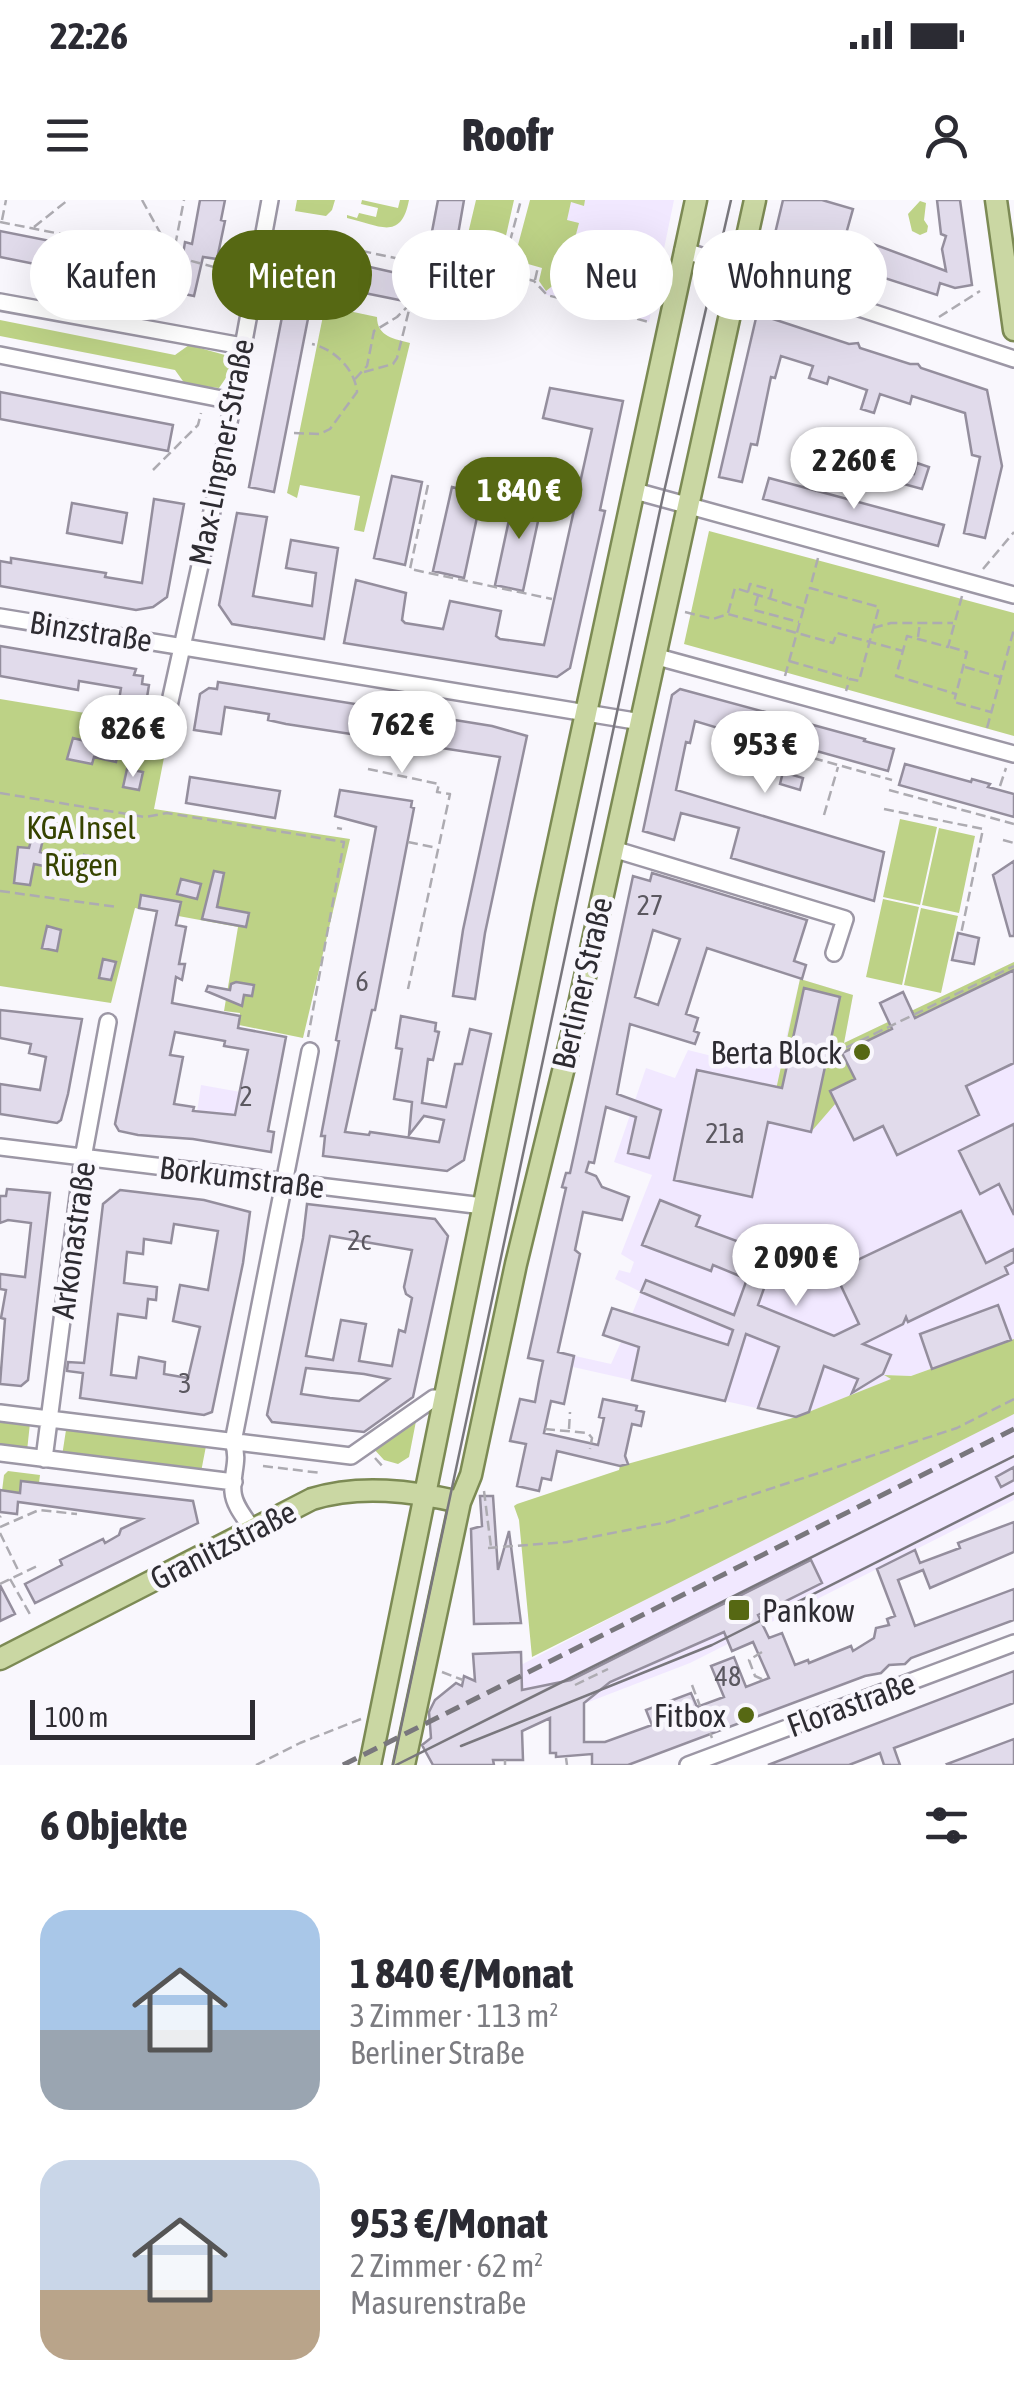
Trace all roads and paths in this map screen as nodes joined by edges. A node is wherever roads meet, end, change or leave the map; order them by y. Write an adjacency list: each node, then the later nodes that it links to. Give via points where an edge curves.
1 (6, 200): 10 (path)
2 (68, 200): 11 (path)
3 (142, 200): 13 (path)
4 (184, 200): 14 (path)
5 (270, 200): 15 (street, Max-Lingner-Straße)
6 (521, 200): 16 (path)
7 (696, 200): 18 (main road, Berliner Straße)
8 (755, 200): 17 (main road, Berliner Straße)
9 (996, 200): 32 (main road)
10 (1, 222): 11 (path)
11 (33, 228): 12 (path)
12 (43, 230)
13 (159, 230)
14 (178, 230)
15 (265, 230)
16 (513, 230)
17 (748, 230)
18 (683, 250): 19 (street); 44 (main road, Berliner Straße)
19 (693, 253)
20 (538, 267): 22 (path)
21 (530, 281): 22 (path)
22 (534, 282): 31 (path, via 547,295)
23 (980, 291): 25 (path)
24 (0, 302): 34 (street)
25 (939, 316)
26 (392, 317): 37 (path, via 374,331)
27 (887, 317): 36 (street)
28 (247, 320): 34 (street, Max-Lingner-Straße)
29 (406, 320): 37 (path, via 393,364)
30 (728, 320): 45 (main road, Berliner Straße)
31 (648, 322)
32 (1014, 330)
33 (312, 344): 38 (path, via 332,351)
34 (242, 346): 39 (street, Max-Lingner-Straße)
35 (0, 356): 39 (street)
36 (1014, 359)
37 (362, 373): 38 (path)
38 (354, 379): 41 (path, via 358,392 330,430)
39 (232, 401): 68 (street, Max-Lingner-Straße)
40 (201, 413): 42 (path, via 198,425)
41 (294, 433)
42 (153, 470)
43 (428, 485): 54 (path, via 410,569)
44 (635, 492): 45 (street); 80 (main road, Berliner Straße)
45 (690, 506): 53 (street); 71 (main road, Berliner Straße)
46 (1014, 532): 48 (path)
47 (818, 557): 49 (path)
48 (982, 570)
49 (810, 588): 56 (path); 63 (path, via 879,607)
50 (748, 592): 52 (path); 55 (path, via 750,584 772,590); 58 (path, via 735,588)
51 (963, 595): 62 (path)
52 (758, 596): 55 (path); 60 (path, via 754,610)
53 (1014, 596)
54 (552, 600)
55 (770, 600): 56 (path)
56 (804, 609): 60 (path)
57 (685, 612): 58 (path, via 712,619)
58 (728, 614): 65 (path)
59 (0, 617): 68 (street, Binzstraße)
60 (800, 622): 65 (path)
61 (920, 622): 62 (path); 63 (path); 66 (path)
62 (955, 623): 69 (path)
63 (873, 628): 67 (path)
64 (1014, 628): 75 (path)
65 (797, 633): 67 (path); 72 (path)
66 (917, 638): 69 (path); 70 (path, via 907,636)
67 (869, 642): 70 (path); 76 (path, via 858,681)
68 (182, 645): 80 (street, Binzstraße); 81 (street, Binzstraße)
69 (948, 647): 73 (path, via 967,652)
70 (903, 651): 78 (path, via 896,676)
71 (654, 656): 82 (main road, Berliner Straße); 85 (street)
72 (790, 661): 74 (path); 76 (path)
73 (963, 666): 75 (path); 78 (path)
74 (785, 676)
75 (1001, 677): 79 (path)
76 (850, 679): 77 (path)
77 (846, 692)
78 (956, 694): 79 (path, via 954,702)
79 (991, 712): 83 (path)
80 (588, 713): 82 (street, Binzstraße); 112 (main road, Berliner Straße)
81 (167, 715)
82 (640, 722): 99 (main road, Berliner Straße)
83 (986, 731)
84 (813, 758): 86 (path)
85 (1010, 761): 89 (path)
86 (839, 765): 88 (path); 93 (path)
87 (368, 769): 98 (path, via 439,784 437,792 450,794)
88 (892, 780)
89 (1000, 786)
90 (889, 790): 94 (path)
91 (0, 793): 107 (path, via 344,842)
92 (884, 809): 102 (path, via 983,829)
93 (824, 815)
94 (1014, 824)
95 (1003, 840): 97 (path)
96 (408, 842): 98 (path)
97 (1014, 843)
98 (438, 848): 105 (path)
99 (612, 848): 103 (street, via 845,920); 129 (main road, Berliner Straße)
100 (0, 891): 101 (path)
101 (117, 907)
102 (961, 934)
103 (834, 953)
104 (1014, 966): 108 (path)
105 (408, 989)
106 (108, 1022): 110 (street, Arkonastraße)
107 (309, 1045): 111 (street)
108 (834, 1054)
109 (0, 1147): 110 (street, Borkumstraße)
110 (83, 1158): 111 (street, Borkumstraße); 117 (street, Arkonastraße)
111 (284, 1182): 112 (street, Borkumstraße); 120 (street)
112 (483, 1206): 114 (main road, Berliner Straße)
113 (1014, 1399): 127 (path, via 957,1428 621,1534 490,1548)
114 (446, 1400): 120 (street, via 434,1398 350,1456); 128 (main road, Berliner Straße)
115 (570, 1412): 119 (path)
116 (0, 1413): 117 (street)
117 (49, 1418): 120 (street); 123 (street, Arkonastraße)
118 (545, 1429): 119 (path)
119 (569, 1431): 121 (path, via 591,1436)
120 (233, 1442): 126 (street)
121 (590, 1449)
122 (0, 1453): 123 (street)
123 (44, 1458): 126 (street)
124 (264, 1466): 125 (path)
125 (321, 1473)
126 (234, 1482): 132 (street, via 234,1498)
127 (486, 1494)
128 (427, 1495): 129 (main road, Granitzstraße); 132 (main road, Granitzstraße, via 328,1494); 151 (main road, Berliner Straße)
129 (460, 1502): 152 (main road, Berliner Straße)
130 (78, 1514): 131 (path, via 39,1510)
131 (0, 1530): 134 (path)
132 (253, 1530): 140 (main road, Granitzstraße)
133 (36, 1566): 134 (path)
134 (20, 1574): 135 (path)
135 (10, 1579): 136 (path); 137 (path)
136 (0, 1584)
137 (31, 1616)
138 (1014, 1643): 154 (street, Florastraße)
139 (762, 1652): 144 (path, via 749,1660)
140 (0, 1659)
141 (608, 1669): 145 (path)
142 (440, 1672): 143 (path)
143 (463, 1680)
144 (764, 1680)
145 (575, 1684)
146 (692, 1685): 147 (path)
147 (700, 1706)
148 (362, 1719): 150 (path)
149 (566, 1758): 153 (path)
150 (256, 1765)
151 (370, 1765)
152 (404, 1765)
153 (566, 1765)
154 (690, 1765)

